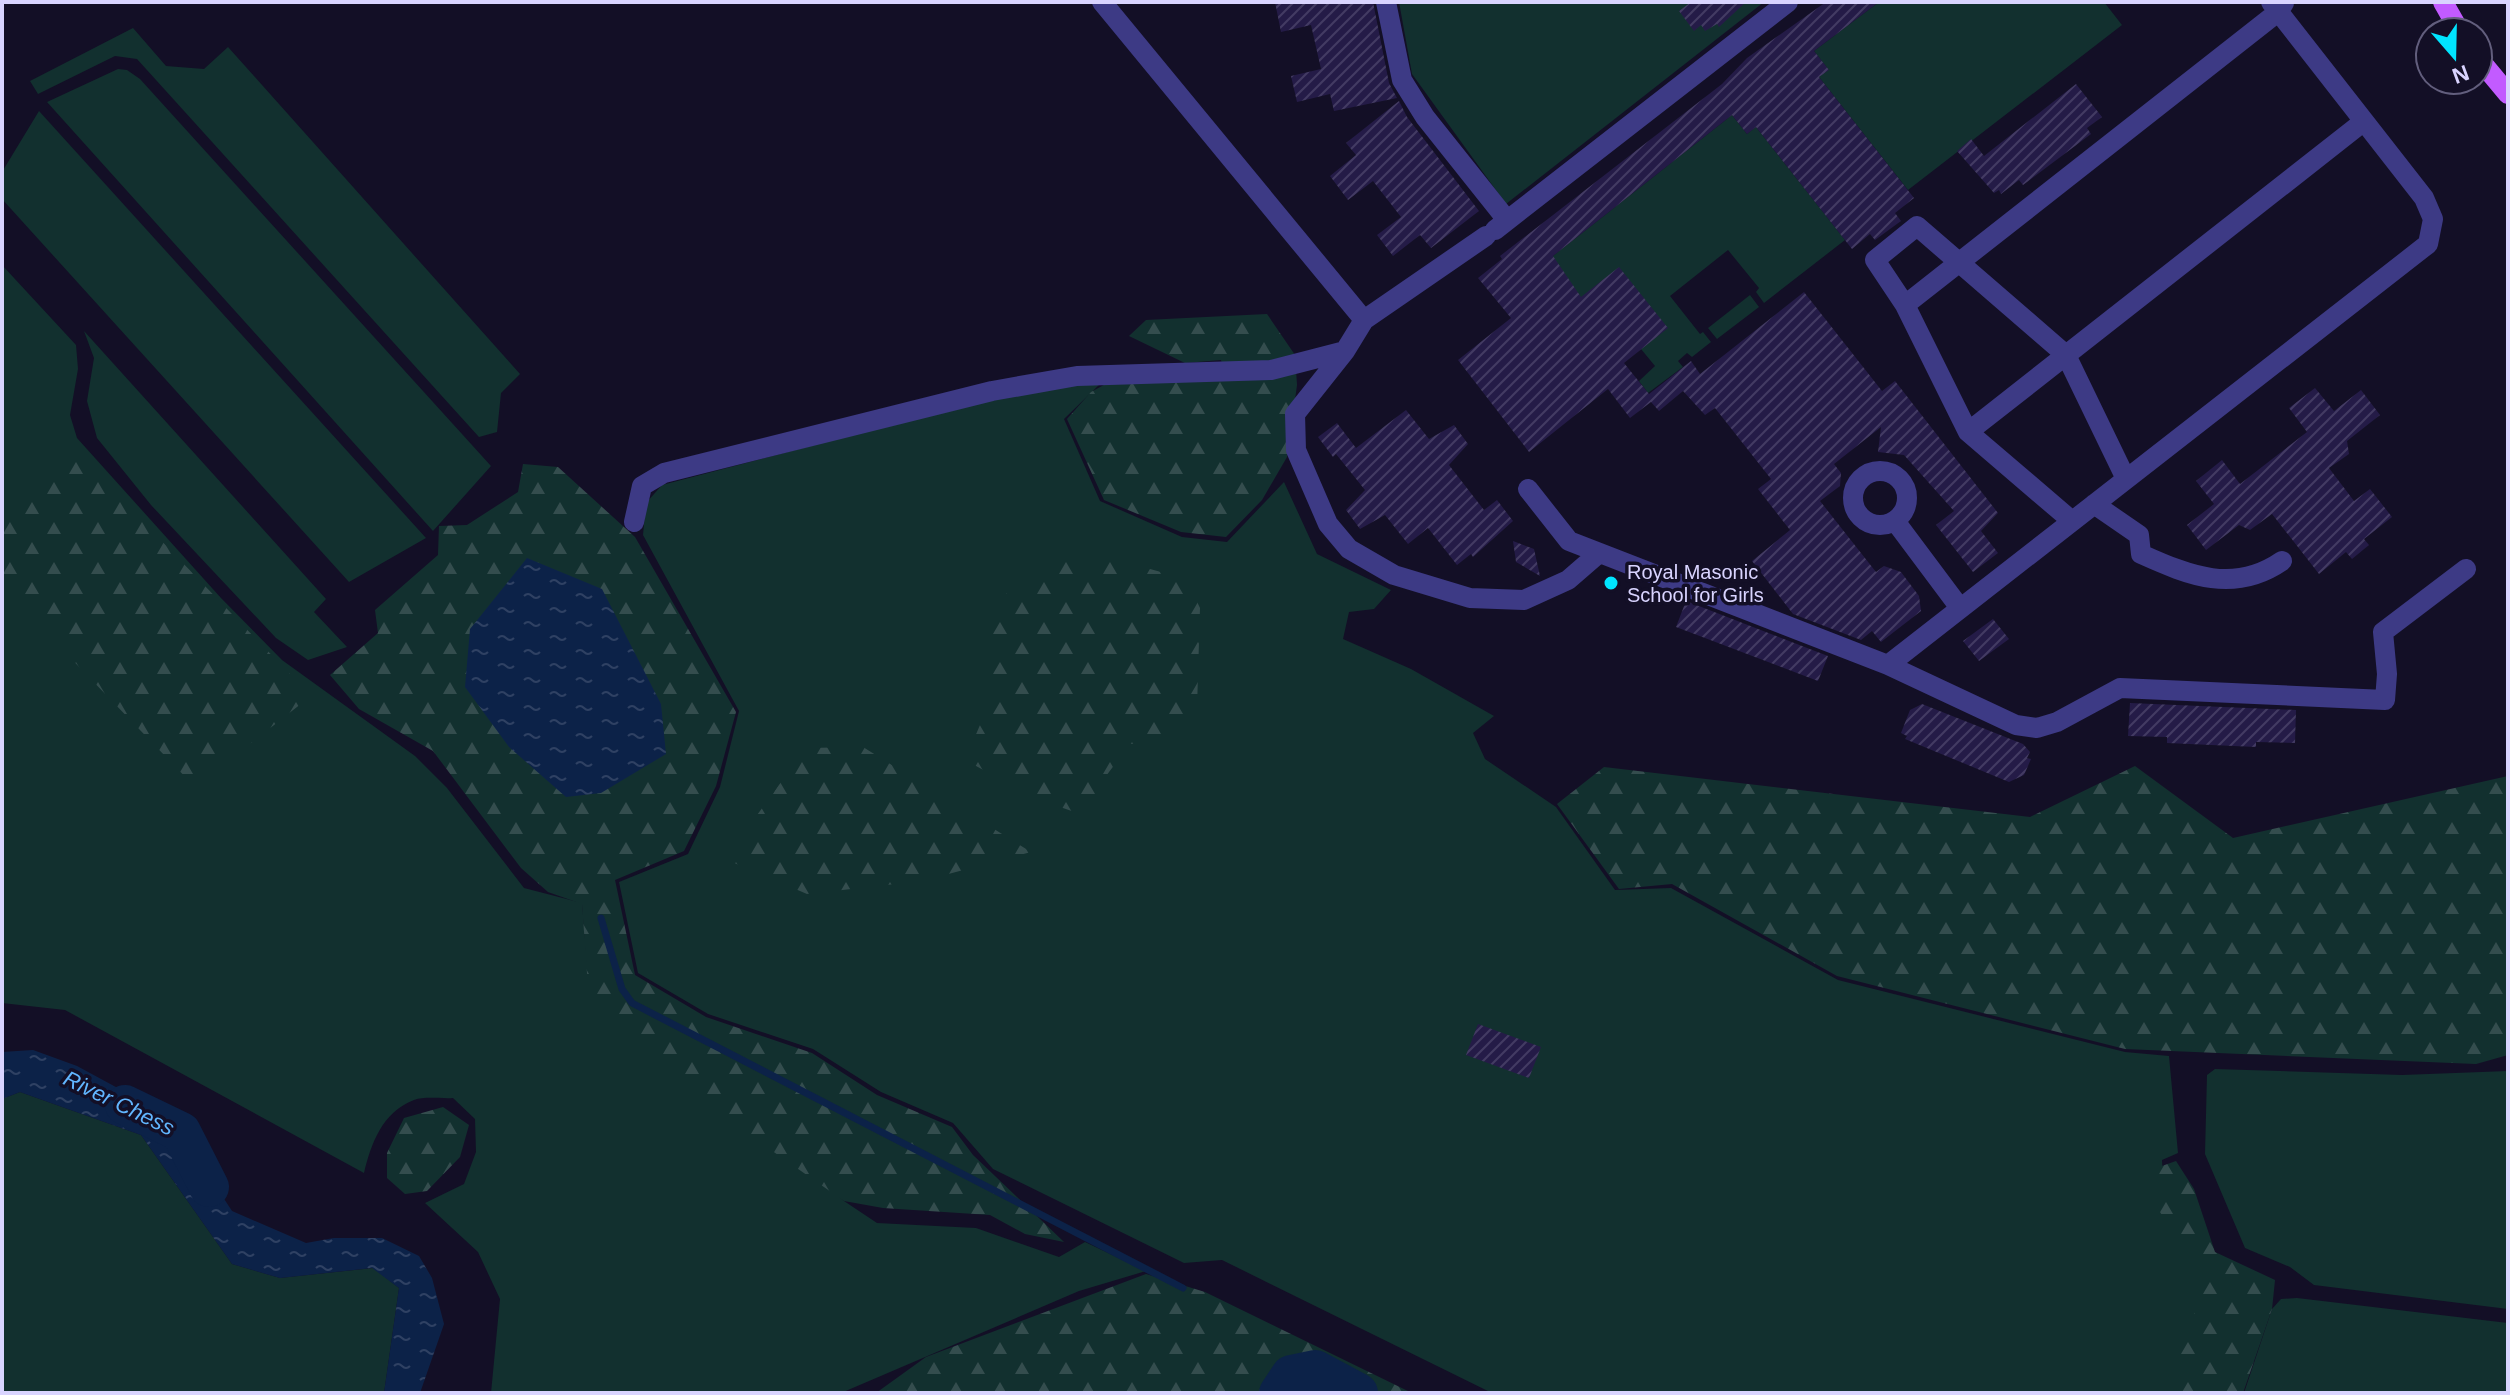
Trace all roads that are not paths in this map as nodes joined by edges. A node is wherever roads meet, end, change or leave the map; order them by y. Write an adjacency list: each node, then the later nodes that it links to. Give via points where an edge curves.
1 (1102, 2): 11 (lane)
2 (1386, 2): 8 (lane, via 1402,80)
3 (1788, 2): 8 (lane)
4 (2278, 5): 7 (lane); 9 (lane)
5 (2494, 77): 6 (main road)
6 (2508, 94)
7 (2363, 122): 13 (lane); 15 (lane, via 2430,208 2433,234 2428,244)
8 (1496, 229): 11 (lane)
9 (1958, 263): 10 (lane); 10 (lane, via 1917,226 1875,260); 13 (lane)
10 (1905, 305): 14 (lane)
11 (1364, 320): 12 (lane)
12 (1345, 351): 20 (lane, via 1271,370 1077,376 992,391 664,473 642,486); 21 (lane, via 1295,414 1296,450 1328,524 1349,549 1394,575 1496,601 1524,600 1568,580)
13 (2066, 355): 14 (lane); 15 (lane)
14 (1968, 432): 19 (lane)
15 (2126, 479): 17 (lane)
16 (1528, 489): 21 (lane, via 1569,541)
17 (2094, 504): 19 (lane); 22 (lane, via 2139,535 2141,554 2186,574 2223,580 2261,575)
18 (1895, 521): 24 (lane)
19 (2072, 521): 24 (lane)
20 (634, 522)
21 (1598, 554): 25 (lane)
22 (2282, 561)
23 (2466, 569): 25 (lane, via 2383,632 2385,700 2120,688 2037,728 2016,725)
24 (1960, 608): 25 (lane)
25 (1888, 665)

